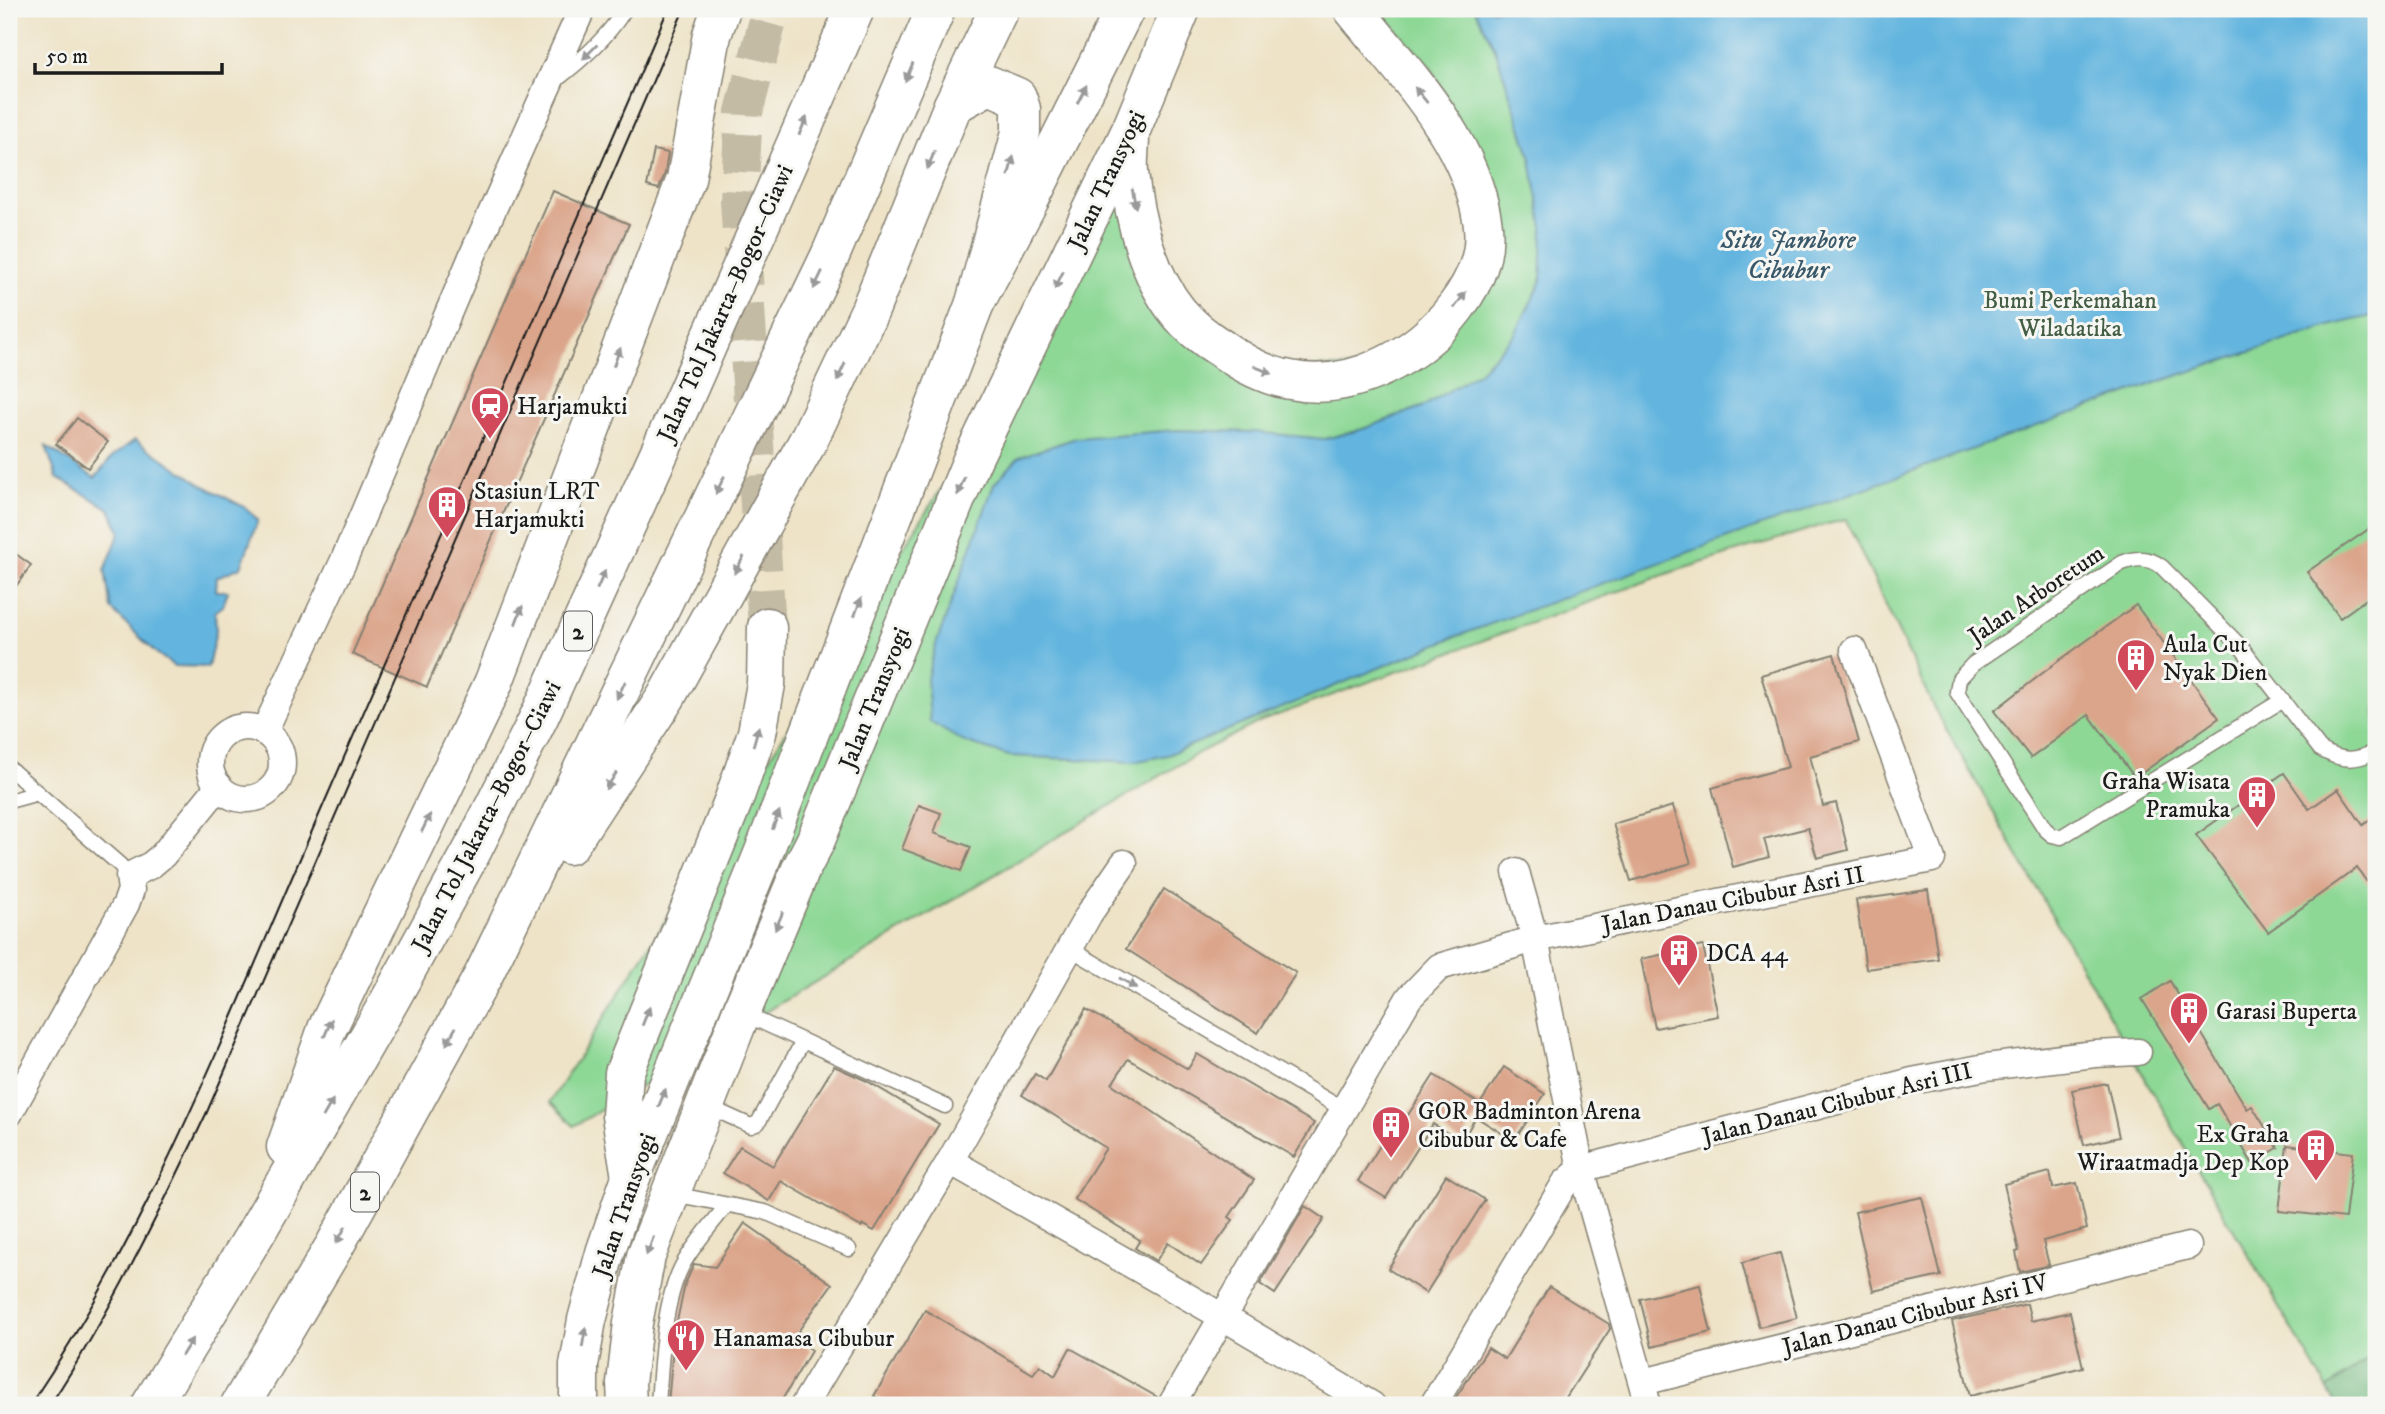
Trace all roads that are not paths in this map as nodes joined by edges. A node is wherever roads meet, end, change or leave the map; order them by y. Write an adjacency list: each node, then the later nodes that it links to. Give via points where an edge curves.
1 (582, 9): 10 (street)
2 (625, 9): 10 (lane, one-way to 10, via 589,55)
3 (721, 9): 43 (highway, one-way to 3, via 327,1029 493,684 686,179 712,35)
4 (855, 9): 43 (highway, Jalan Tol Jakarta–Bogor–Ciawi / 2, one-way to 4, via 472,851 540,715)
5 (936, 9): 30 (highway, 2, one-way to 30, via 830,256)
6 (999, 9): 11 (highway)
7 (1125, 9): 13 (highway, Jalan Transyogi, one-way to 7)
8 (1181, 9): 12 (highway, Jalan Transyogi)
9 (1353, 9): 12 (highway, one-way to 9, via 1129,171 1147,249 1160,284 1178,312 1201,335 1234,358 1289,380 1324,383 1358,376 1394,360 1444,323 1467,291 1480,266 1483,219 1462,159 1440,118)
10 (547, 87): 17 (street, via 344,560)
11 (953, 105): 13 (highway, one-way to 11, via 1021,132 1021,109 1017,97 989,85); 30 (highway, one-way to 30, via 870,310 808,441 666,697)
12 (1131, 130): 25 (highway, Jalan Transyogi, one-way to 25, via 972,460)
13 (975, 303): 23 (highway, Jalan Transyogi, one-way to 13)
14 (767, 627): 40 (highway, one-way to 14, via 621,1116 624,1073 757,733 766,684)
15 (1854, 650): 28 (street, Jalan Danau Cibubur Asri II, via 1932,859)
16 (2281, 701): 16 (lane, Jalan Arboretum, via 2241,647 2162,567 2142,558 2122,563 1973,664 1959,679 1957,692 2045,829 2061,837); 18 (lane, Jalan Arboretum, via 2320,749 2332,756 2360,759)
17 (264, 732): 20 (street, via 243,727 215,744 210,766); 20 (street, via 279,748 282,760 270,790 250,799 228,794)
18 (2376, 751)
19 (9, 768): 21 (lane)
20 (219, 786): 27 (street, via 163,855)
21 (38, 793): 22 (lane); 27 (lane)
22 (9, 801)
23 (763, 854): 25 (highway); 40 (highway, Jalan Transyogi, one-way to 23)
24 (1124, 863): 29 (street)
25 (802, 869): 31 (highway, Jalan Transyogi, one-way to 31)
26 (1516, 872): 28 (street)
27 (129, 876): 37 (street, via 126,904)
28 (1535, 939): 36 (street, Jalan Danau Cibubur Asri II, via 1439,967 1409,998); 39 (street)
29 (1069, 948): 36 (lane, one-way to 36); 38 (street)
30 (484, 976): 49 (highway, 2, one-way to 49)
31 (741, 1013): 32 (lane); 34 (highway, Jalan Transyogi)
32 (803, 1041): 34 (lane, via 758,1123 751,1126); 35 (lane)
33 (2138, 1052): 39 (street, Jalan Danau Cibubur Asri III, via 1986,1067 1912,1081)
34 (706, 1106): 41 (highway, Jalan Transyogi)
35 (945, 1106)
36 (1345, 1110): 46 (street, Jalan Danau Cibubur Asri II)
37 (9, 1114)
38 (950, 1161): 46 (street); 53 (street)
39 (1581, 1168): 47 (street); 56 (street, via 1565,1183)
40 (631, 1177): 50 (highway, Jalan Transyogi, one-way to 40, via 579,1366 587,1320)
41 (671, 1193): 42 (lane); 51 (highway, Jalan Transyogi, one-way to 51, via 646,1256 633,1323)
42 (727, 1205): 45 (lane, via 765,1212); 52 (lane, via 680,1269 662,1349)
43 (257, 1231): 48 (highway, Jalan Tol Jakarta–Bogor–Ciawi / 2, one-way to 43)
44 (2188, 1245): 47 (street, Jalan Danau Cibubur Asri IV)
45 (849, 1249)
46 (1223, 1317): 54 (street, Jalan Danau Cibubur Asri II); 55 (street)
47 (1645, 1393)
48 (151, 1405)
49 (240, 1405)
50 (579, 1405)
51 (627, 1405)
52 (657, 1405)
53 (804, 1405)
54 (1171, 1405)
55 (1372, 1405)
56 (1433, 1405)

